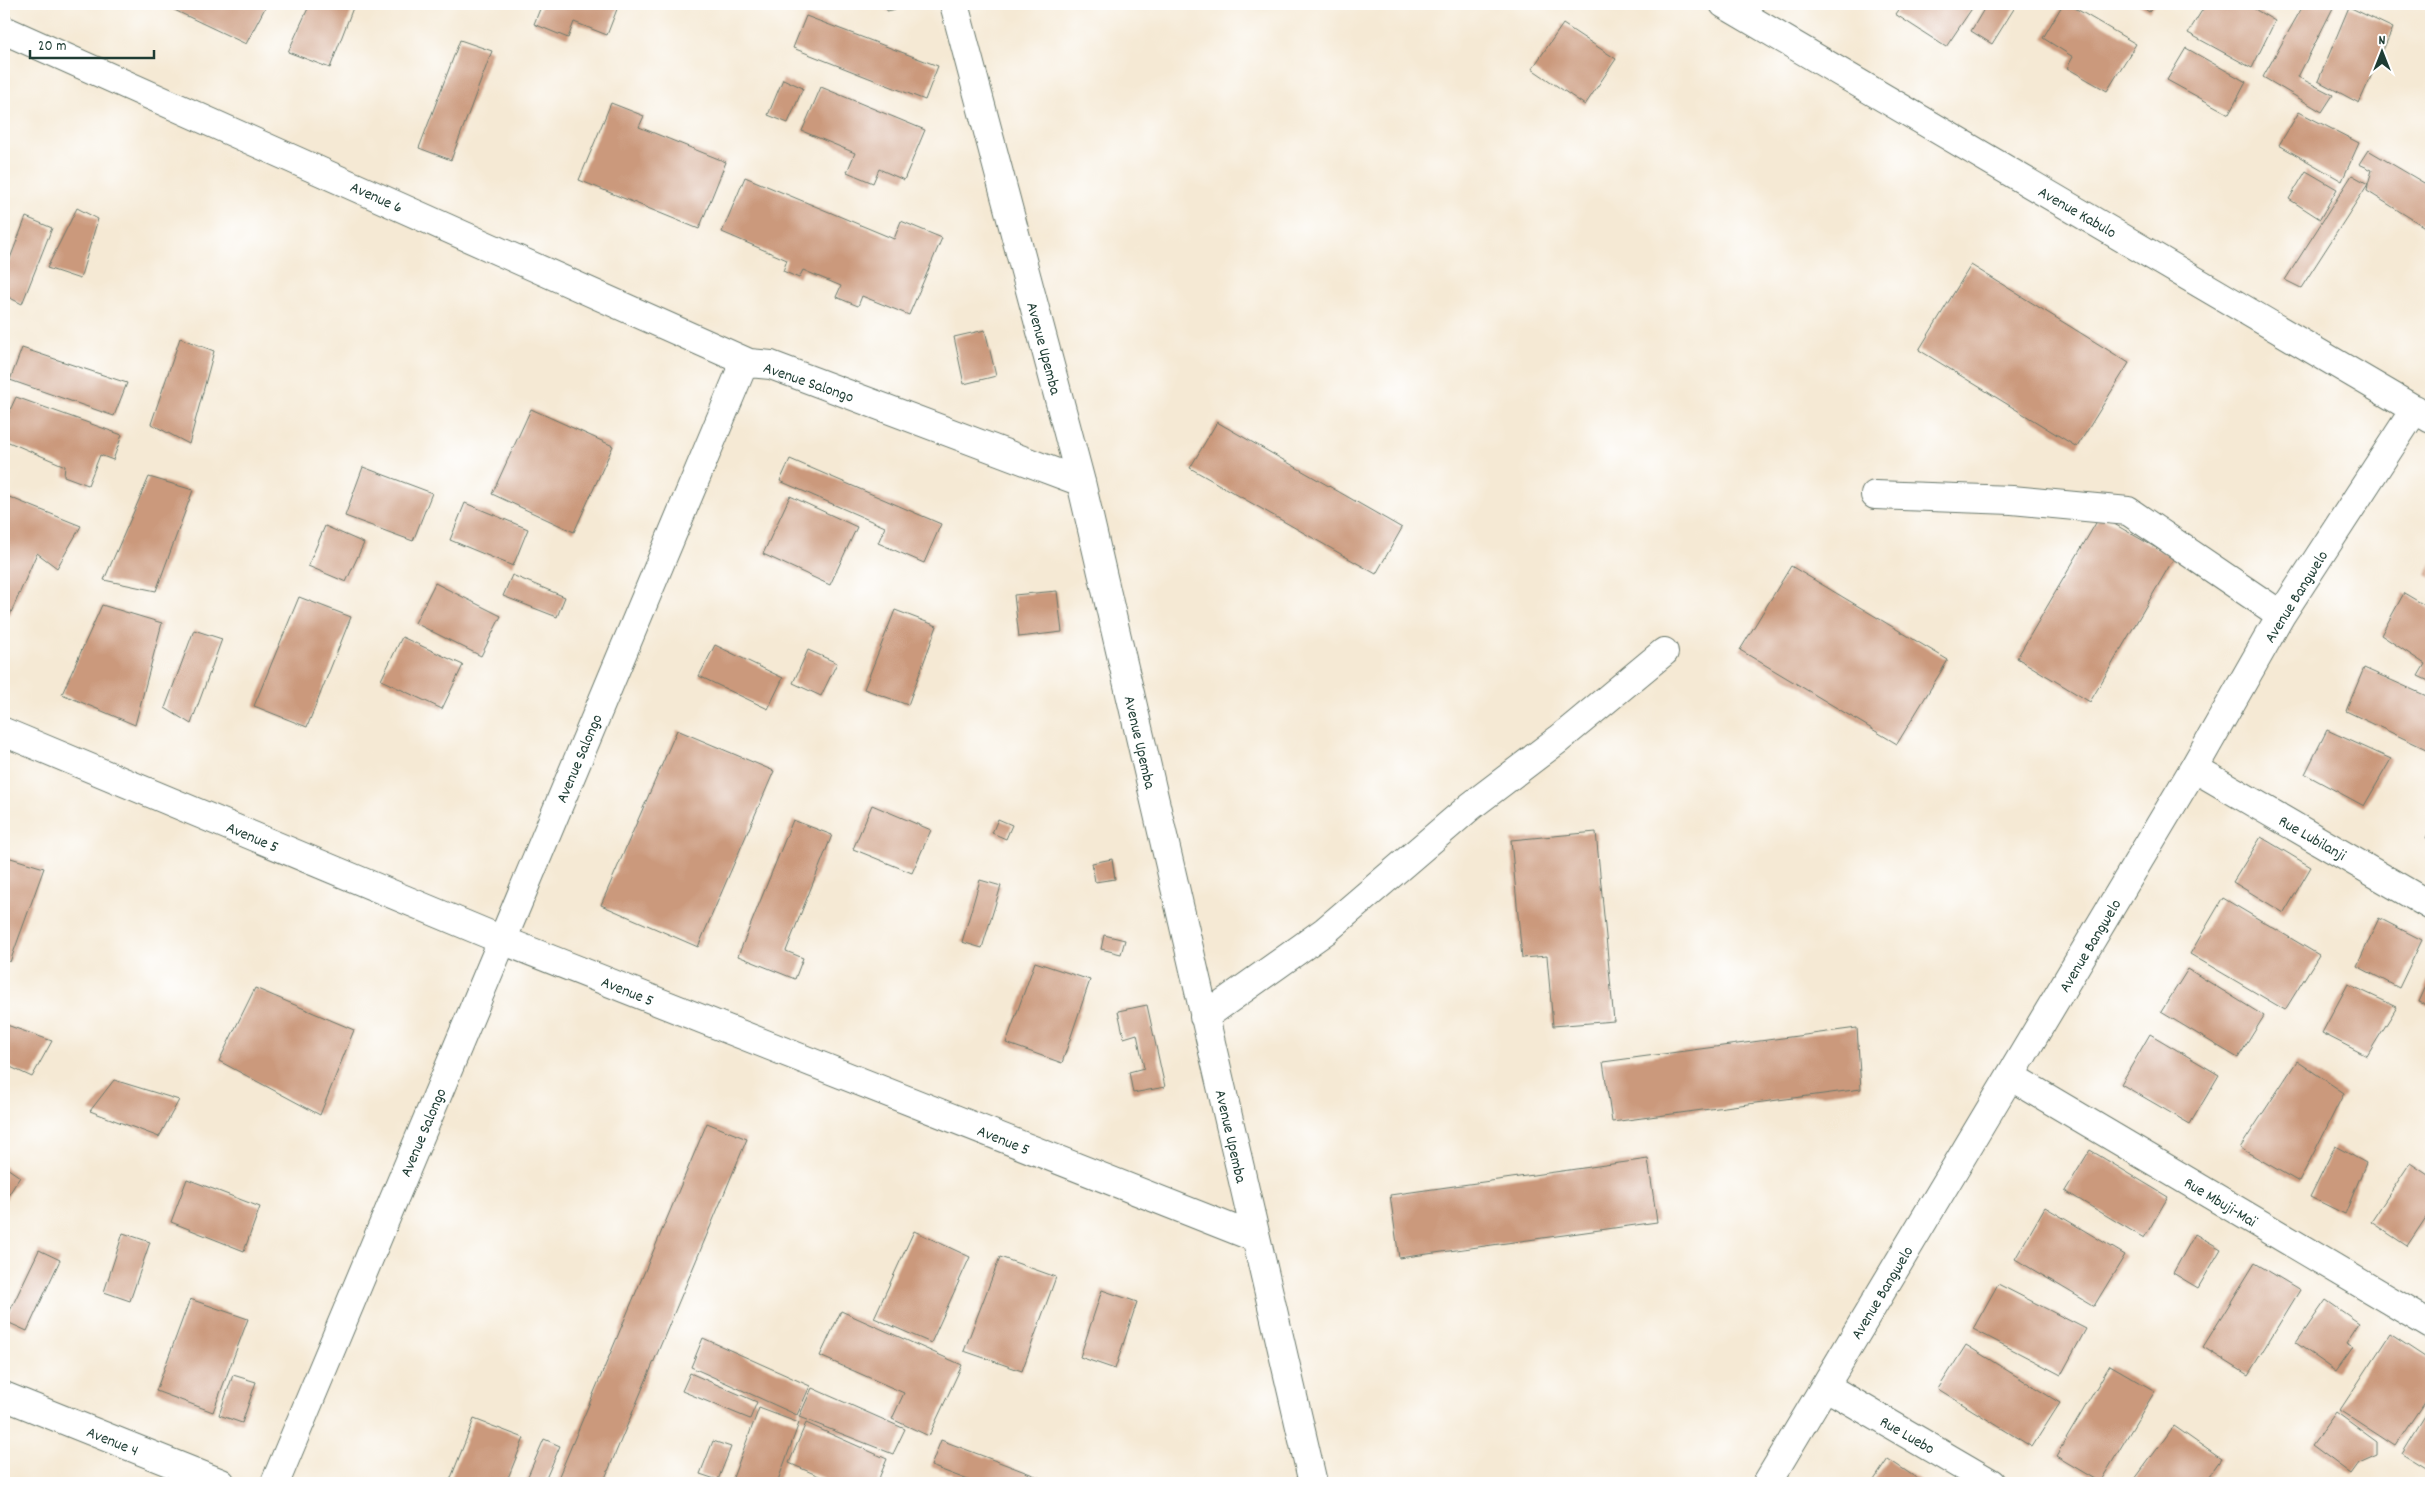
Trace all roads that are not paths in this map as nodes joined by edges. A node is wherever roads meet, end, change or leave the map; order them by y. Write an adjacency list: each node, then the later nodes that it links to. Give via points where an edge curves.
1 (954, 4): 6 (street, Avenue Upemba)
2 (1724, 4): 5 (street, Avenue Kabulo)
3 (4, 30): 4 (street, Avenue 6)
4 (749, 363): 6 (street, Avenue Salongo, via 771,366); 13 (street, Avenue Salongo, via 736,378)
5 (2423, 414): 8 (street, Avenue Bangwelo)
6 (1081, 482): 14 (street, Avenue Upemba)
7 (1874, 495): 8 (street, via 2012,500 2128,511)
8 (2281, 615): 11 (street, Avenue Bangwelo)
9 (1664, 652): 14 (street, via 1560,739 1471,806 1325,931)
10 (4, 732): 13 (street, Avenue 5)
11 (2194, 768): 12 (street, Rue Lubilanji); 15 (street, Avenue Bangwelo)
12 (2431, 906)
13 (502, 940): 16 (street, Avenue 5); 21 (street, Avenue Salongo)
14 (1204, 1017): 16 (street, Avenue Upemba)
15 (2010, 1076): 17 (street, Rue Mbuji-Maï); 18 (street, Avenue Bangwelo)
16 (1256, 1238): 22 (street, Avenue Upemba)
17 (2431, 1325)
18 (1825, 1386): 23 (street, Avenue Bangwelo); 24 (street, Rue Luebo)
19 (4, 1396): 20 (street, Avenue 4)
20 (221, 1483)
21 (275, 1483)
22 (1313, 1483)
23 (1767, 1483)
24 (1992, 1483)

